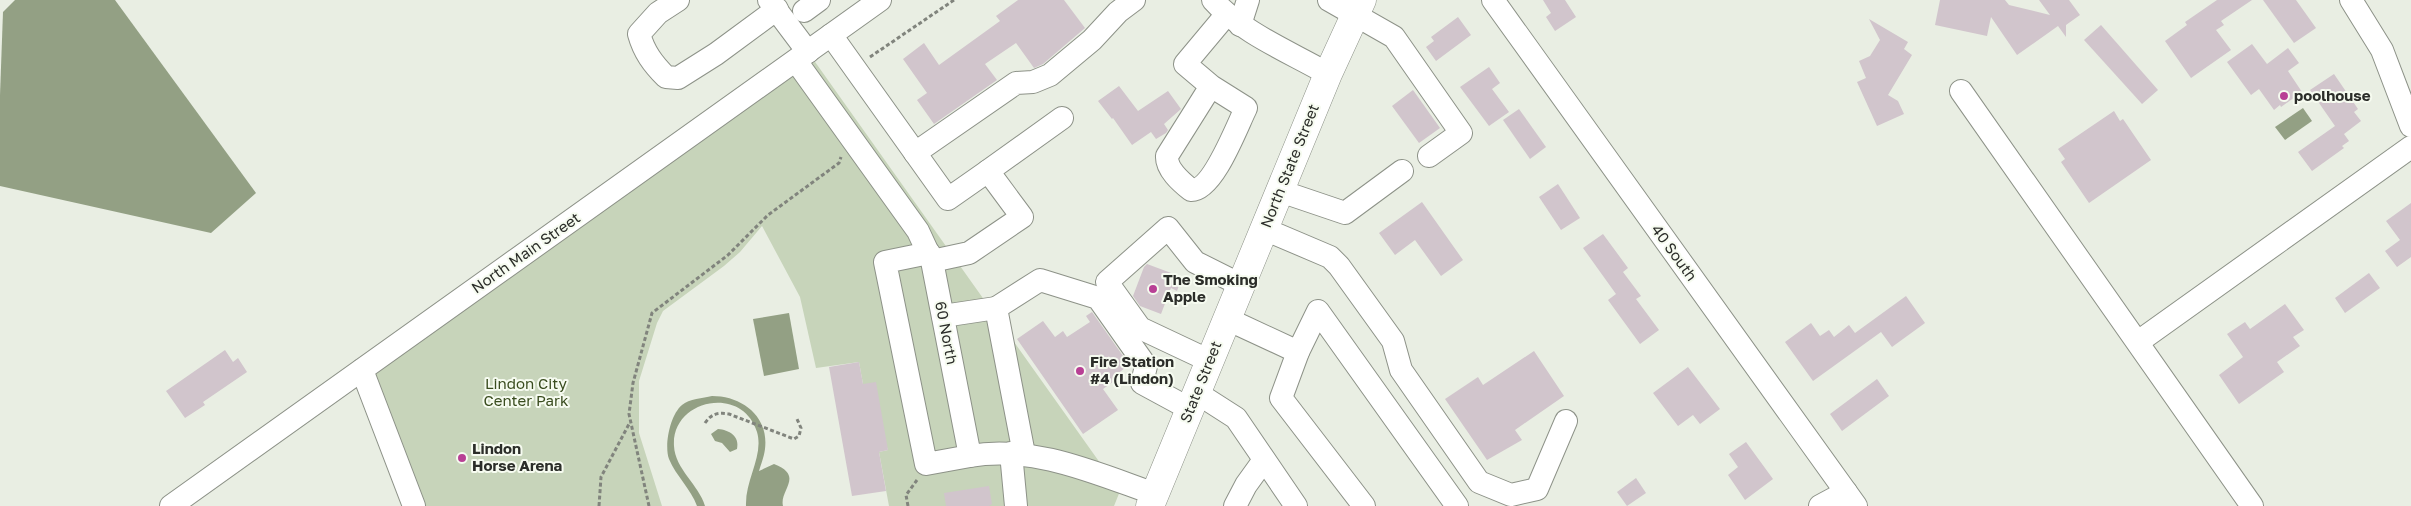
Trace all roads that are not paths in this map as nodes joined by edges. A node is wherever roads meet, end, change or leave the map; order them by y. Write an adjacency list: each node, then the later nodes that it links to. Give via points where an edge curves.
1 (678, 0): 8 (street, via 658,14 639,34 642,48 651,62 666,77 678,78 716,54)
2 (880, 0): 12 (street, North Main Street)
3 (1134, 0): 10 (street)
4 (1248, 0): 11 (street)
5 (1329, 0): 9 (street)
6 (1493, 0): 41 (street, 40 South)
7 (2351, 0): 18 (street, via 2382,50)
8 (773, 4): 13 (street, 60 North)
9 (1359, 7): 14 (main road); 21 (street, via 1394,37 1461,133)
10 (1107, 8): 20 (street, via 1092,40 1050,74 1033,82 1016,83)
11 (1226, 13): 14 (street); 15 (street, via 1185,64)
12 (831, 35): 13 (street, North Main Street); 20 (street)
13 (802, 56): 26 (street, 60 North, via 918,231); 35 (street, North Main Street)
14 (1328, 74): 24 (main road, North State Street)
15 (1212, 86)
16 (1961, 91): 32 (street)
17 (1062, 118): 22 (street)
18 (2411, 126)
19 (2411, 147): 32 (street)
20 (915, 153): 22 (street, via 948,199)
21 (1429, 156)
22 (988, 171): 26 (street, via 1022,217 969,253)
23 (1402, 171): 24 (street, via 1346,213)
24 (1280, 191): 25 (main road, North State Street)
25 (1264, 229): 27 (main road, North State Street); 37 (street, via 1330,257 1340,266 1393,341 1401,370 1479,482 1511,495 1537,489)
26 (931, 257): 30 (street, 60 North); 39 (street, via 885,262 926,464)
27 (1252, 258): 28 (main road, State Street)
28 (1241, 284): 31 (main road, State Street); 34 (street, via 1195,262 1168,228 1107,282 1140,328)
29 (996, 308): 30 (street); 36 (street, via 1040,280 1098,298 1146,366 1142,383); 38 (street)
30 (943, 316): 39 (street, 60 North)
31 (1227, 319): 33 (street); 34 (main road, State Street)
32 (2138, 342): 51 (street)
33 (1298, 352): 48 (street, via 1281,398); 49 (street, via 1318,311)
34 (1210, 361): 36 (main road, State Street)
35 (362, 370): 43 (street, North Main Street); 44 (street)
36 (1193, 401): 40 (street, via 1236,418); 42 (main road, State Street)
37 (1566, 421)
38 (1018, 453): 39 (street, via 990,452); 42 (street, via 1045,457); 45 (street)
39 (970, 456)
40 (1264, 460): 46 (street); 47 (street)
41 (1851, 499): 50 (street)
42 (1152, 500)
43 (171, 506)
44 (414, 506)
45 (1016, 506)
46 (1235, 506)
47 (1296, 506)
48 (1364, 506)
49 (1457, 506)
50 (1820, 506)
51 (2252, 506)

